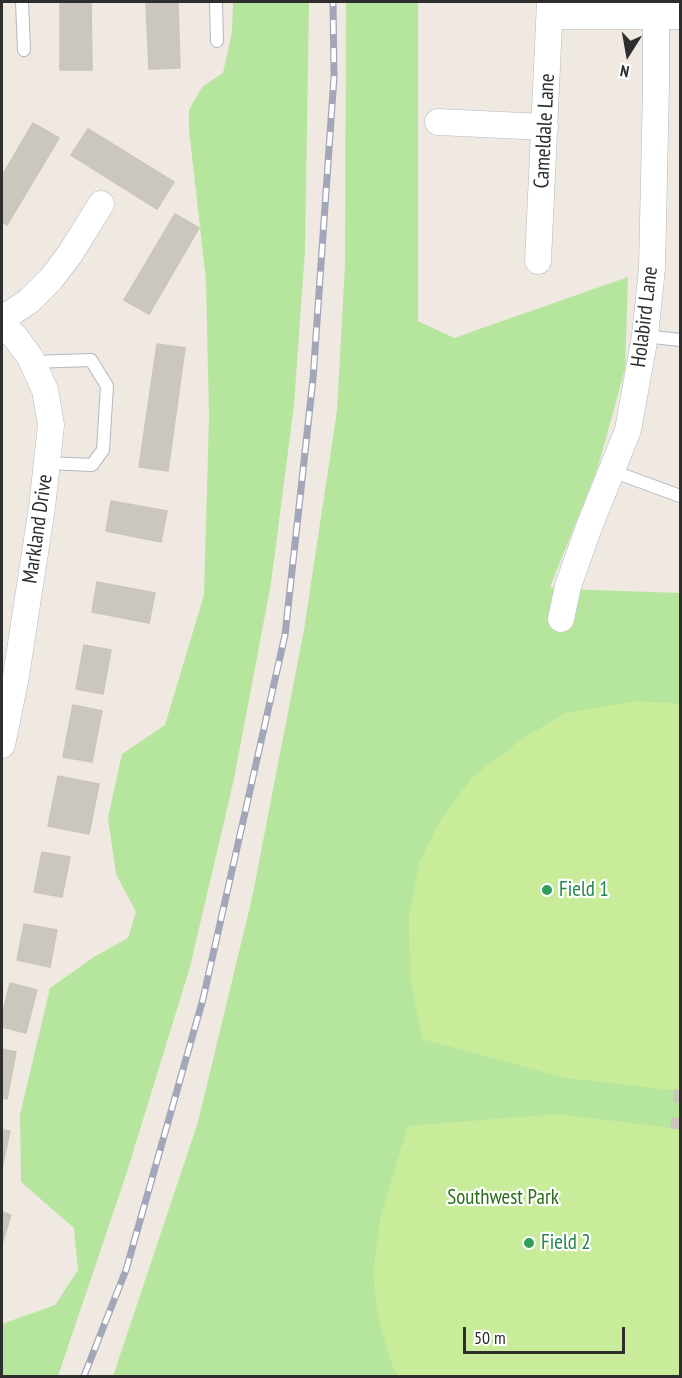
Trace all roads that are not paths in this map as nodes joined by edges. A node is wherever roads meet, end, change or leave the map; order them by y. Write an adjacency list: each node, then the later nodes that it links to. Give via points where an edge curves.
1 (22, 2): 6 (lane)
2 (216, 2): 5 (lane)
3 (550, 9): 4 (street); 8 (street, Cameldale Lane)
4 (664, 11): 13 (street, Holabird Lane, via 652,268)
5 (217, 40)
6 (24, 50)
7 (438, 122): 8 (street)
8 (545, 127): 10 (street, Cameldale Lane)
9 (101, 204): 11 (street, via 51,279 29,301)
10 (538, 261)
11 (2, 319)
12 (2, 324): 15 (street, Markland Drive)
13 (645, 336): 14 (lane); 17 (street, Holabird Lane, via 628,430)
14 (681, 340)
15 (32, 362): 16 (street, Markland Drive, via 45,390 51,425); 16 (lane, via 92,360 107,386 103,450 92,465)
16 (47, 463): 20 (street, Markland Drive, via 42,507)
17 (612, 471): 18 (lane); 19 (street, Holabird Lane, via 568,586)
18 (681, 496)
19 (561, 619)
20 (13, 625): 21 (street, Markland Drive)
21 (2, 745)

